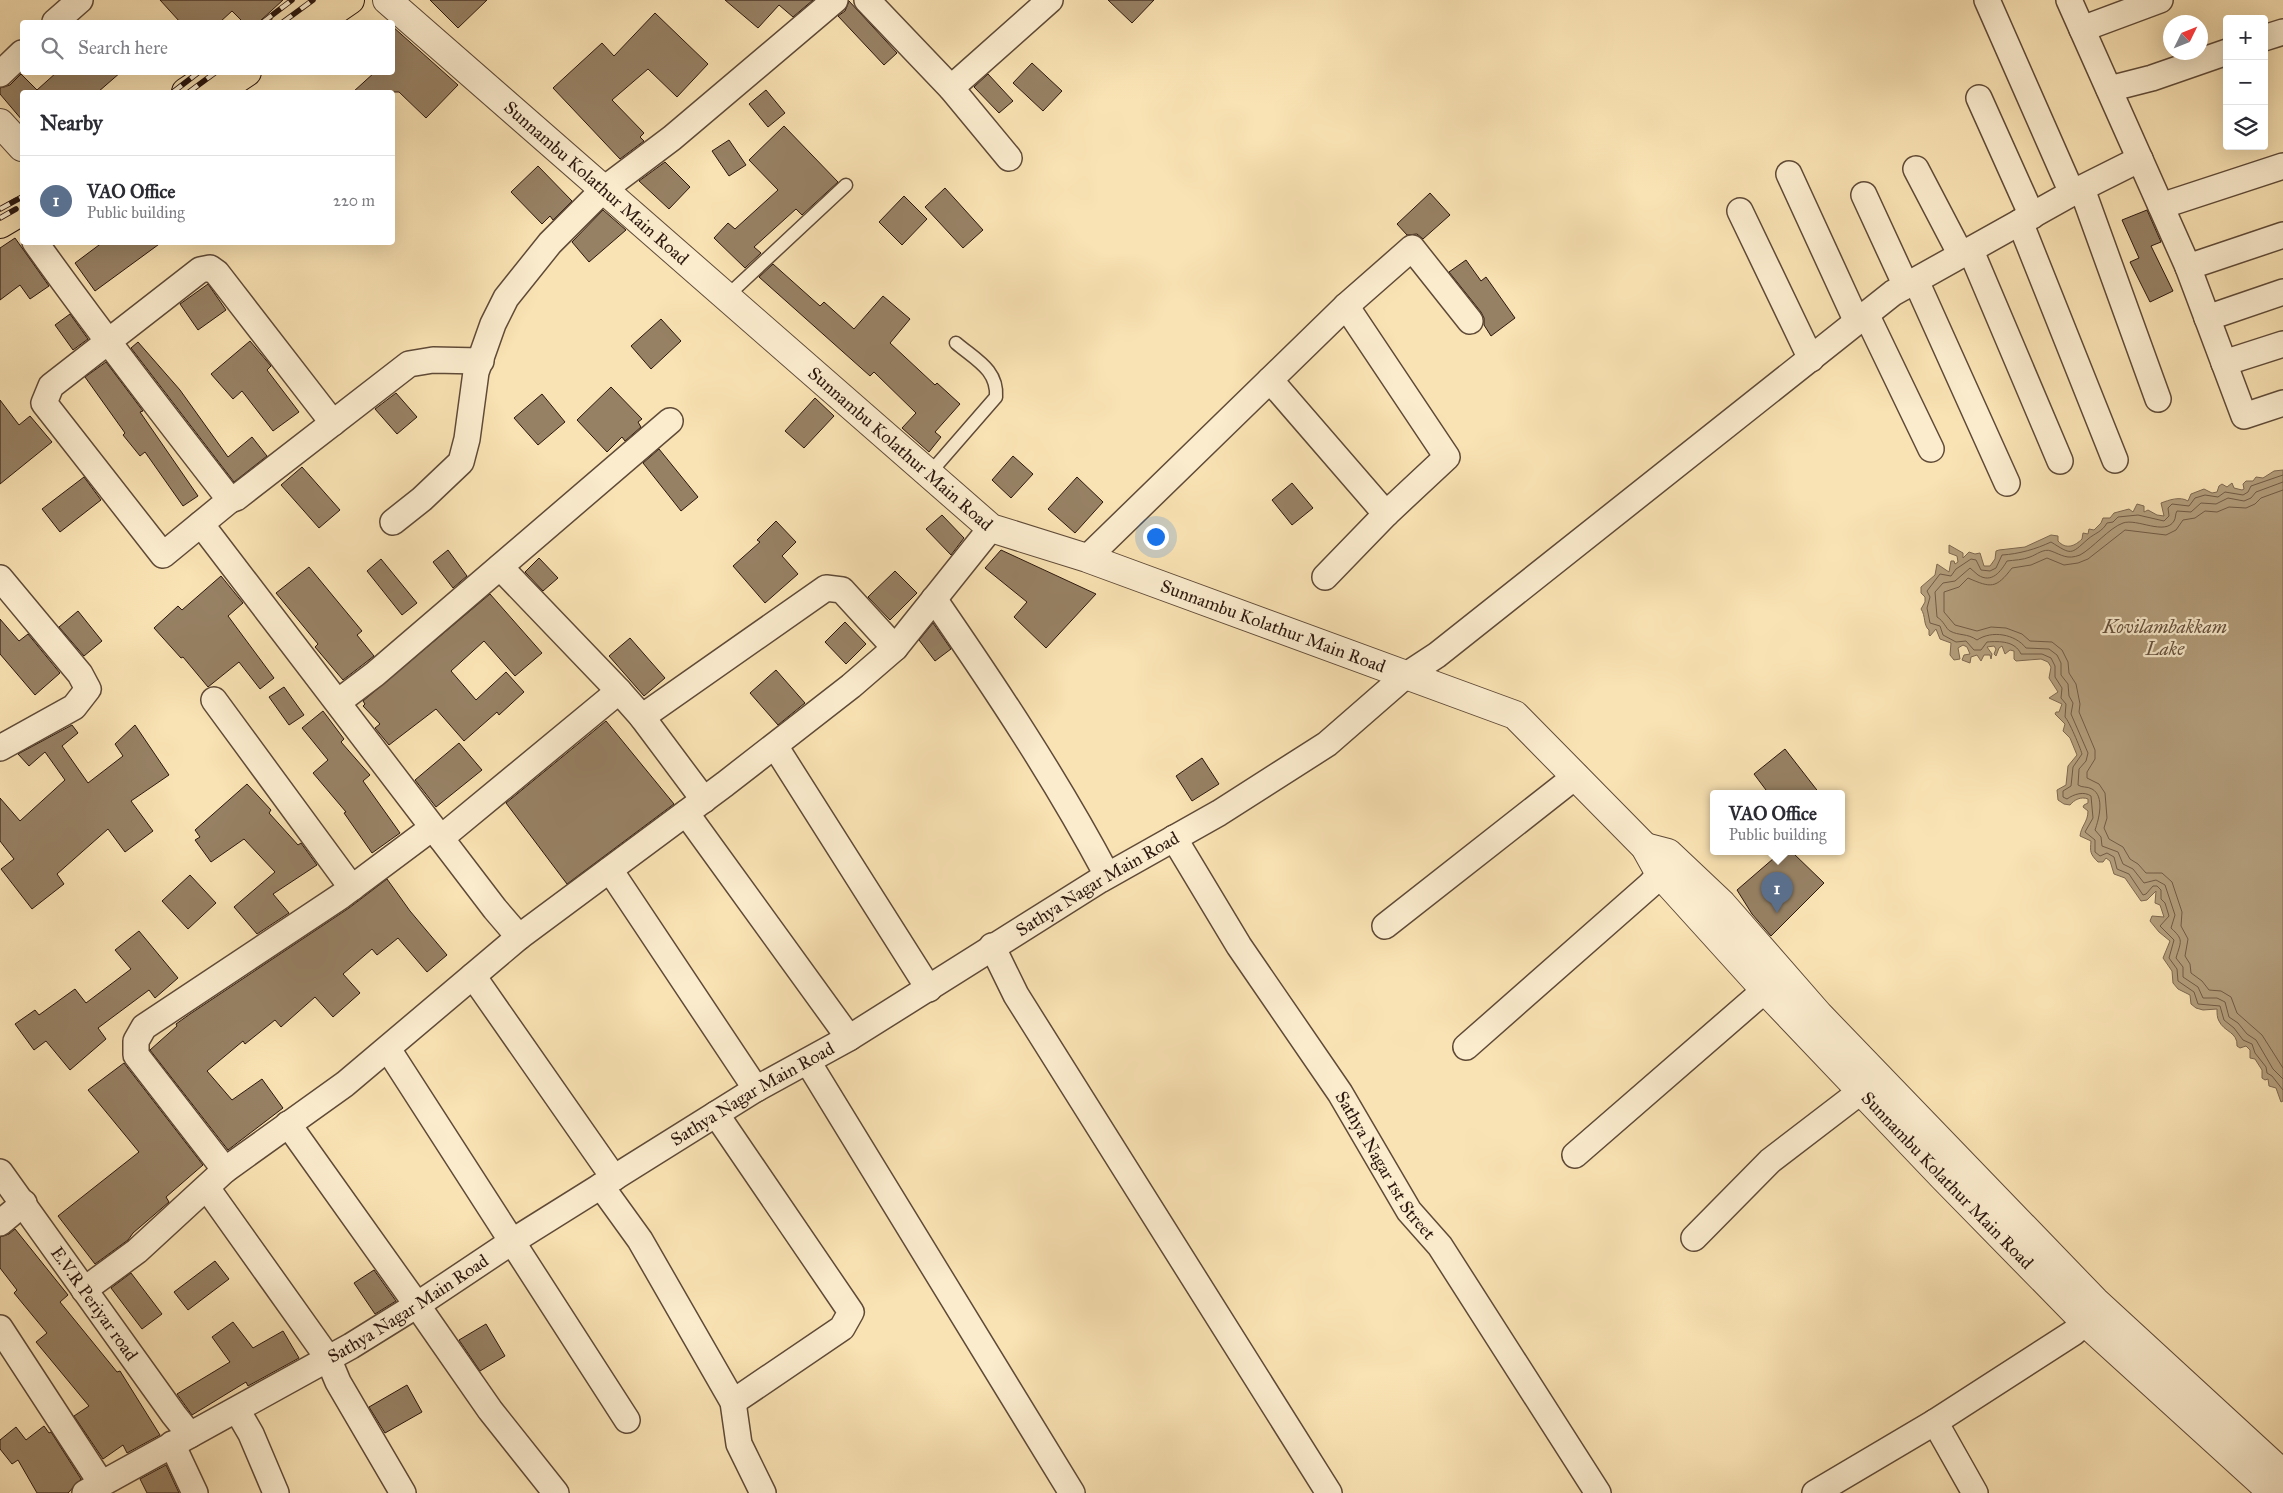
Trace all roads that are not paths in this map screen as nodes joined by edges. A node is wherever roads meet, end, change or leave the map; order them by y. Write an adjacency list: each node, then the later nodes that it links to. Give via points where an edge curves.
1 (80, 0): 11 (street)
2 (316, 0): 12 (main road)
3 (350, 0): 13 (main road)
4 (387, 0): 35 (street, Sunnambu Kolathur Main Road)
5 (835, 0): 35 (street, via 672,138)
6 (867, 0): 22 (street)
7 (1050, 0): 22 (street)
8 (1987, 0): 36 (street)
9 (2070, 0): 14 (street)
10 (2160, 0): 14 (street)
11 (57, 20)
12 (289, 20)
13 (321, 20)
14 (2082, 29): 23 (street)
15 (2283, 32): 16 (street)
16 (2268, 37)
17 (2223, 53): 23 (street)
18 (20, 55): 19 (street)
19 (0, 74)
20 (212, 75): 24 (main road)
21 (242, 75): 25 (main road)
22 (951, 88): 29 (street)
23 (2109, 89): 30 (street)
24 (189, 90)
25 (220, 90)
26 (1979, 98): 40 (street)
27 (0, 122): 28 (street)
28 (20, 145)
29 (1009, 158)
30 (2140, 159): 36 (street, Sathya Nagar Main Road); 38 (street)
31 (2283, 166): 38 (street)
32 (1916, 168): 43 (street)
33 (1789, 174): 49 (street)
34 (846, 185): 47 (lane)
35 (603, 190): 47 (street, Sunnambu Kolathur Main Road); 56 (street, via 550,244 506,298)
36 (2077, 191): 40 (street, Sathya Nagar Main Road); 59 (street)
37 (1864, 196): 45 (street)
38 (2161, 206): 44 (street)
39 (1740, 211): 55 (street)
40 (2026, 219): 43 (street, Sathya Nagar Main Road); 64 (street)
41 (2283, 235): 44 (street)
42 (37, 245): 52 (street)
43 (1966, 253): 45 (street, Sathya Nagar Main Road); 65 (street)
44 (2188, 267): 50 (street)
45 (1911, 283): 49 (street, Sathya Nagar Main Road); 67 (street)
46 (2283, 292): 50 (street)
47 (726, 297): 66 (street, Sunnambu Kolathur Main Road)
48 (1346, 306): 51 (street, via 1412,248); 58 (street); 69 (street, via 1447,457)
49 (1862, 318): 55 (street, Sathya Nagar Main Road); 63 (street)
50 (2207, 318): 57 (street)
51 (1470, 321)
52 (109, 342): 62 (street, via 200,270 210,268); 68 (street); 71 (street, via 51,386 44,403 163,555)
53 (956, 343): 66 (lane, via 990,372 997,384 996,397)
54 (2283, 344): 57 (street)
55 (1811, 359): 79 (street, Sathya Nagar Main Road, via 1437,655)
56 (481, 361): 62 (street, via 432,360 409,364); 70 (street, via 476,372 461,462)
57 (2224, 363): 60 (street, via 2244,416)
58 (1270, 380): 69 (street); 73 (street)
59 (2158, 399)
60 (2283, 403)
61 (670, 421): 74 (street)
62 (332, 423): 68 (street)
63 (1931, 449)
64 (2115, 460)
65 (2060, 461)
66 (929, 474): 72 (street, Sunnambu Kolathur Main Road)
67 (2007, 483)
68 (230, 500): 71 (street)
69 (1386, 514): 75 (street)
70 (393, 522)
71 (201, 524): 82 (street)
72 (991, 528): 73 (street, Sunnambu Kolathur Main Road); 77 (street)
73 (1087, 558): 79 (street, Sunnambu Kolathur Main Road)
74 (500, 567): 80 (street); 82 (street)
75 (1325, 577)
76 (0, 578): 85 (street, via 88,688 74,707)
77 (934, 599): 78 (street); 93 (street, via 1057,786)
78 (895, 648): 83 (street, via 842,590 826,588); 84 (street)
79 (1405, 676): 86 (street, Sunnambu Kolathur Main Road, via 1515,715); 89 (street, Sathya Nagar Main Road, via 1327,744)
80 (618, 691): 83 (street); 88 (street)
81 (214, 700): 94 (street)
82 (338, 702): 88 (street)
83 (642, 717): 87 (street)
84 (775, 746): 87 (street); 99 (street)
85 (0, 748)
86 (1576, 776): 90 (street, Sunnambu Kolathur Main Road); 95 (street)
87 (695, 807): 91 (street); 101 (street)
88 (437, 833): 94 (street); 96 (street)
89 (1174, 838): 93 (street, Sathya Nagar Main Road); 139 (street, Sathya Nagar 1st Street, via 1239,946 1340,1093 1409,1211 1440,1246)
90 (1645, 847): 92 (street, Sunnambu Kolathur Main Road); 110 (street, Sunnambu Kolathur Main Road, via 1668,853 1722,904)
91 (610, 870): 96 (street); 105 (street)
92 (1660, 874): 100 (street, Sunnambu Kolathur Main Road); 102 (street)
93 (1107, 875): 97 (street, Sathya Nagar Main Road)
94 (352, 888): 111 (street, via 144,1027 136,1041 136,1055)
95 (1385, 926)
96 (519, 936): 98 (street)
97 (992, 946): 99 (street, Sathya Nagar Main Road); 138 (street, via 1016,995)
98 (473, 976): 103 (street); 113 (street)
99 (929, 989): 101 (street, Sathya Nagar Main Road)
100 (1765, 990): 106 (street, Sunnambu Kolathur Main Road); 109 (street)
101 (849, 1038): 104 (street, Sathya Nagar Main Road)
102 (1466, 1047)
103 (388, 1048): 108 (street, via 346,1084); 118 (street)
104 (808, 1062): 105 (street, Sathya Nagar Main Road); 137 (street)
105 (756, 1089): 107 (street, Sathya Nagar Main Road)
106 (1860, 1092): 110 (street, Sunnambu Kolathur Main Road); 117 (street, via 1770,1161)
107 (716, 1114): 113 (street, Sathya Nagar Main Road); 124 (street, via 851,1312 842,1328)
108 (288, 1124): 111 (street); 120 (street)
109 (1575, 1155)
110 (1950, 1168): 121 (street, Sunnambu Kolathur Main Road)
111 (225, 1170): 114 (street)
112 (0, 1172): 115 (street, E.V.R Periyar road)
113 (607, 1182): 118 (street, Sathya Nagar Main Road); 124 (street)
114 (207, 1188): 119 (street, via 137,1251); 123 (street)
115 (24, 1203): 116 (street); 119 (street, E.V.R Periyar road)
116 (0, 1223)
117 (1694, 1238)
118 (513, 1240): 120 (street, Sathya Nagar Main Road); 126 (street)
119 (84, 1290): 128 (street, E.V.R Periyar road, via 174,1415)
120 (417, 1305): 123 (street, Sathya Nagar Main Road); 135 (street, via 490,1410)
121 (2094, 1315): 127 (street); 129 (street, Sunnambu Kolathur Main Road); 141 (street, Sunnambu Kolathur Main Road)
122 (0, 1328): 130 (street)
123 (328, 1358): 125 (street, Sathya Nagar Main Road); 134 (street, via 338,1382)
124 (733, 1402): 136 (street, via 740,1444)
125 (237, 1410): 128 (street, Sathya Nagar Main Road); 133 (street)
126 (627, 1420)
127 (1935, 1422): 131 (street); 140 (street)
128 (181, 1439): 130 (street, Sathya Nagar Main Road); 132 (street, E.V.R Periyar road)
129 (2283, 1474)
130 (93, 1488)
131 (1824, 1490)
132 (195, 1493)
133 (276, 1493)
134 (404, 1493)
135 (556, 1493)
136 (763, 1493)
137 (1072, 1493)
138 (1329, 1493)
139 (1598, 1493)
140 (1975, 1493)
141 (2273, 1493)

